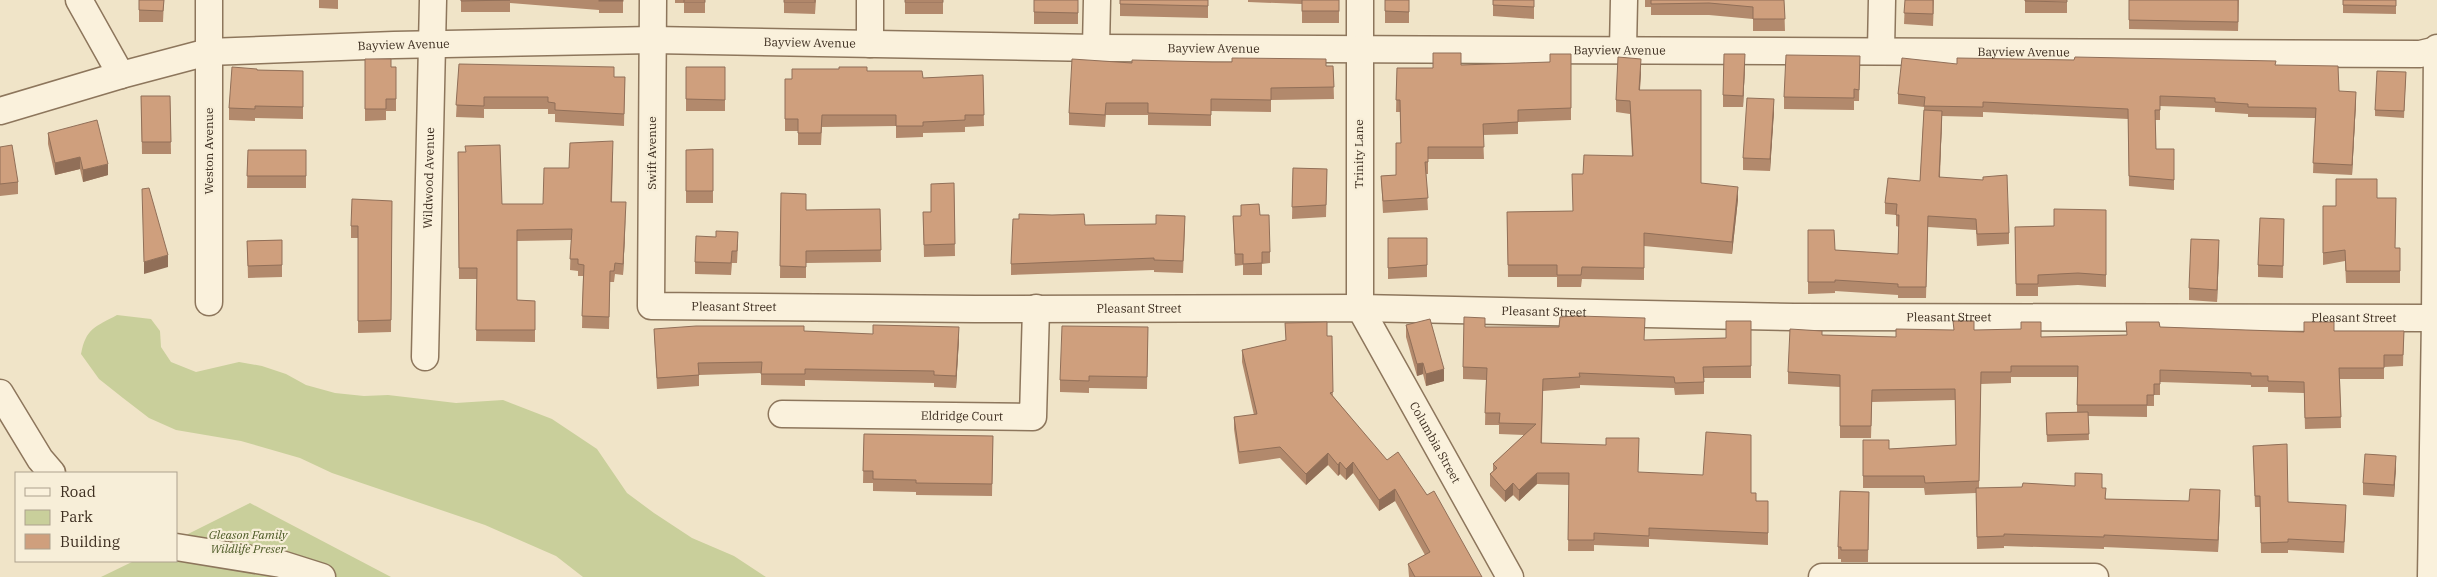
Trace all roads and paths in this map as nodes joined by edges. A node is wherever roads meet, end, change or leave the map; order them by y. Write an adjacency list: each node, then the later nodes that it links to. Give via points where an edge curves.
1 (78, 0): 19 (street)
2 (209, 0): 18 (street, Weston Avenue)
3 (433, 0): 11 (street, Wildwood Avenue)
4 (653, 0): 10 (street, Swift Avenue)
5 (870, 0): 12 (street)
6 (1097, 0): 13 (street)
7 (1360, 0): 14 (street, Trinity Lane)
8 (1624, 0): 15 (street)
9 (1882, 0): 17 (street)
10 (653, 40): 11 (street, Bayview Avenue); 12 (street, Bayview Avenue); 22 (street, Swift Avenue)
11 (433, 44): 18 (street, Bayview Avenue); 26 (street, Wildwood Avenue)
12 (870, 44): 13 (street, Bayview Avenue)
13 (1096, 48): 14 (street, Bayview Avenue)
14 (1358, 49): 15 (street, Bayview Avenue); 24 (street, Trinity Lane)
15 (1623, 49): 17 (street, Bayview Avenue)
16 (2437, 49): 17 (street, Bayview Avenue, via 2420,54); 25 (street)
17 (1881, 50)
18 (208, 52): 19 (street, Bayview Avenue); 21 (street, Weston Avenue)
19 (121, 75): 20 (street, Bayview Avenue)
20 (0, 111)
21 (209, 302)
22 (652, 306): 23 (street, Pleasant Street)
23 (1036, 308): 24 (street, Pleasant Street); 28 (street, Eldridge Court, via 1034,417)
24 (1360, 308): 25 (street, Pleasant Street, via 1794,317); 32 (street, Columbia Street)
25 (2436, 318): 35 (street)
26 (424, 358)
27 (0, 393): 29 (street)
28 (782, 414)
29 (51, 472)
30 (178, 547): 31 (street, via 281,564)
31 (322, 577)
32 (1510, 577)
33 (1822, 577): 34 (street)
34 (2095, 577)
35 (2431, 577)

